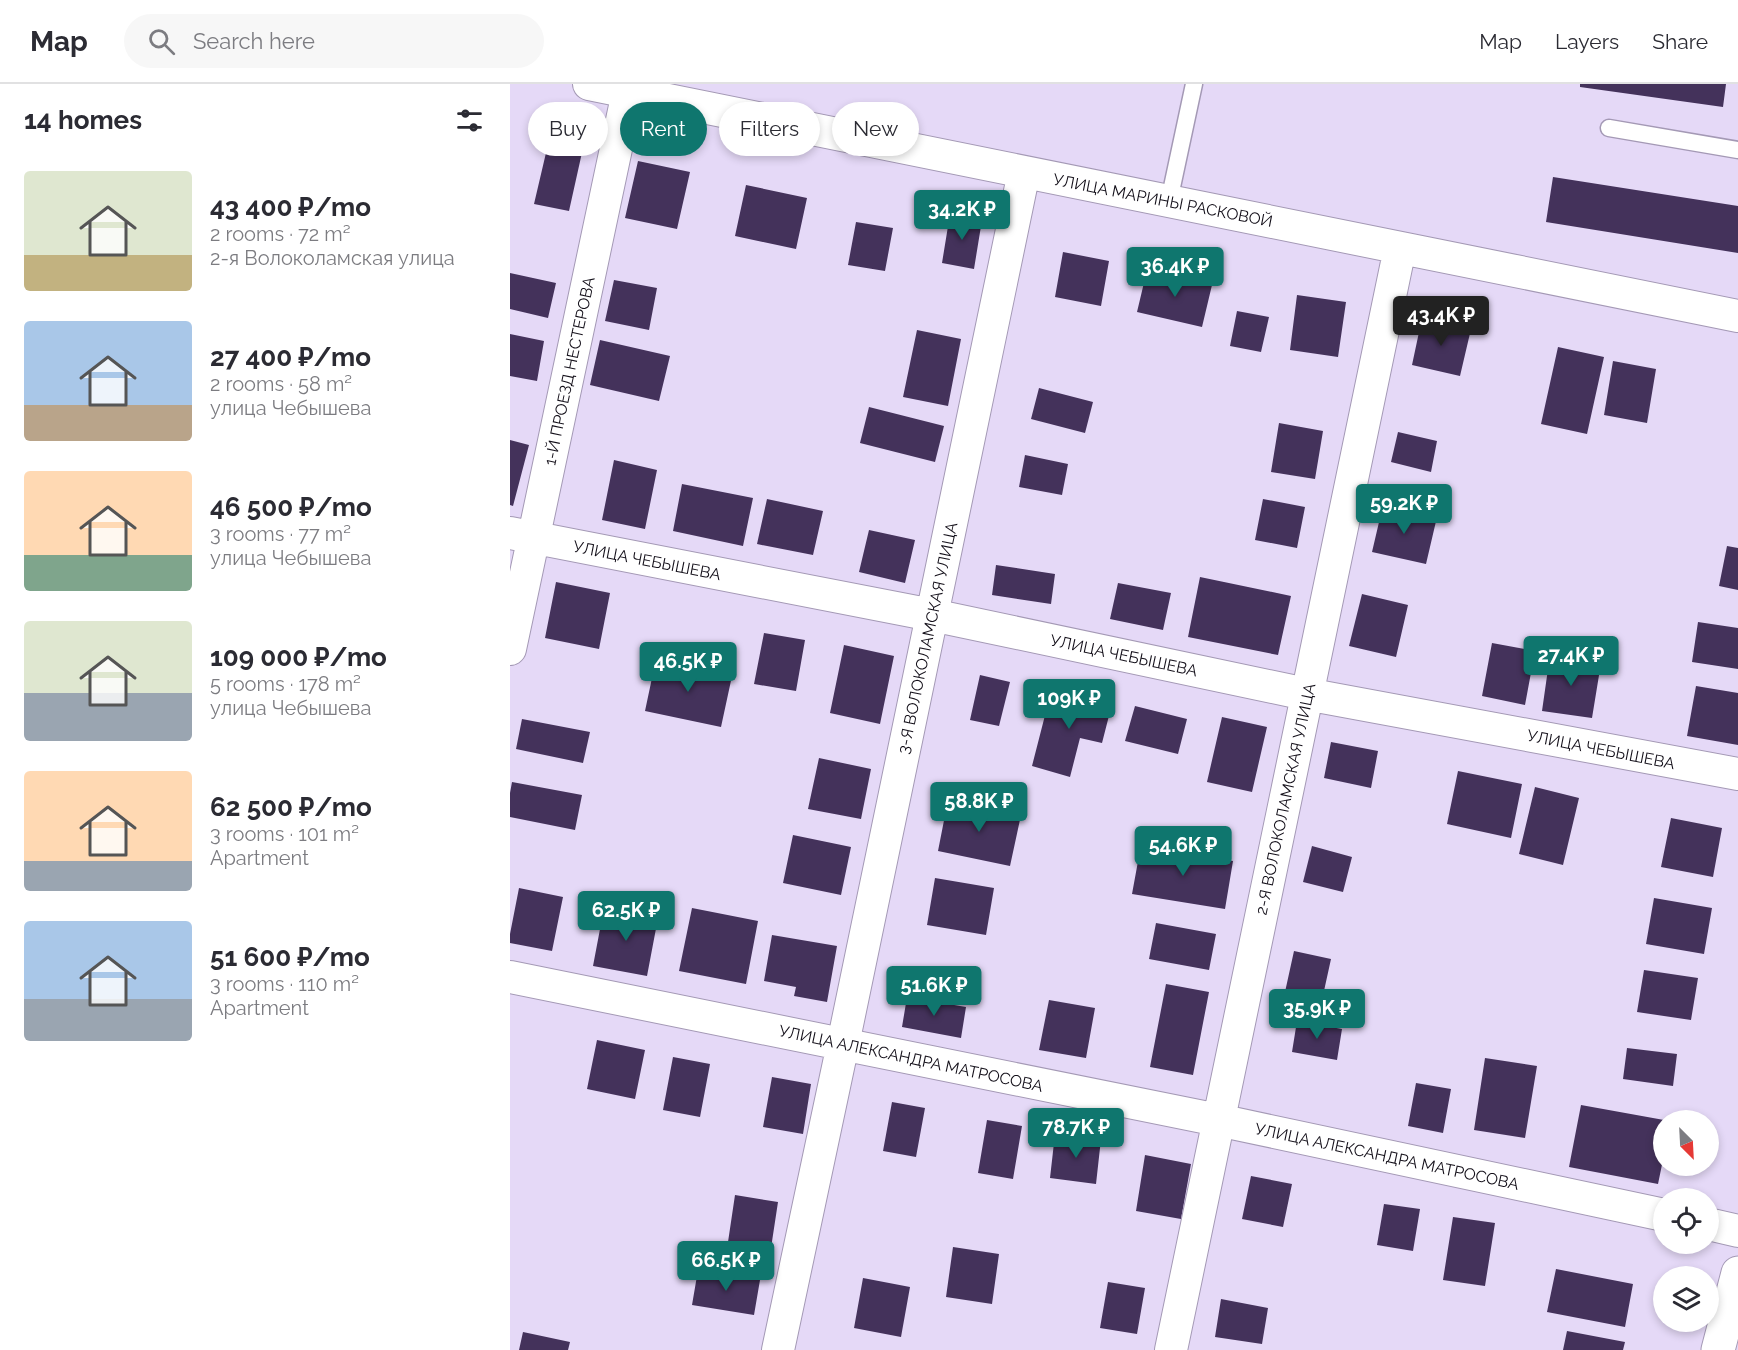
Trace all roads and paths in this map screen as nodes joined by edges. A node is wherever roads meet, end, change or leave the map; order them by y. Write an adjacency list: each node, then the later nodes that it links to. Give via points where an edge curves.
1 (589, 84): 3 (street, УЛИЦА МАРИНЫ РАСКОВОЙ)
2 (1194, 84): 7 (lane)
3 (628, 92): 6 (street, УЛИЦА МАРИНЫ РАСКОВОЙ); 10 (street, 1-Й ПРОЕЗД НЕСТЕРОВА)
4 (1609, 128): 5 (lane)
5 (1738, 150)
6 (1024, 172): 7 (street, УЛИЦА МАРИНЫ РАСКОВОЙ); 11 (street, 3-Я ВОЛОКОЛАМСКАЯ УЛИЦА)
7 (1169, 201): 8 (street, УЛИЦА МАРИНЫ РАСКОВОЙ)
8 (1400, 248): 9 (street, УЛИЦА МАРИНЫ РАСКОВОЙ); 13 (street, 2-Я ВОЛОКОЛАМСКАЯ УЛИЦА)
9 (1738, 316)
10 (522, 535): 11 (street, УЛИЦА ЧЕБЫШЕВА); 12 (street, 1-Й ПРОЕЗД НЕСТЕРОВА)
11 (932, 615): 13 (street, УЛИЦА ЧЕБЫШЕВА); 16 (street, 3-Я ВОЛОКОЛАМСКАЯ УЛИЦА)
12 (510, 649)
13 (1306, 694): 14 (street, УЛИЦА ЧЕБЫШЕВА); 17 (street, 2-Я ВОЛОКОЛАМСКАЯ УЛИЦА)
14 (1738, 774)
15 (510, 977): 16 (street, УЛИЦА АЛЕКСАНДРА МАТРОСОВА)
16 (843, 1044): 17 (street, УЛИЦА АЛЕКСАНДРА МАТРОСОВА); 22 (street, 3-Я ВОЛОКОЛАМСКАЯ УЛИЦА)
17 (1218, 1120): 18 (street, УЛИЦА АЛЕКСАНДРА МАТРОСОВА); 23 (street, 2-Я ВОЛОКОЛАМСКАЯ УЛИЦА)
18 (1653, 1213)
19 (1719, 1227): 20 (street)
20 (1738, 1231)
21 (1738, 1273): 24 (main road)
22 (778, 1350)
23 (1171, 1350)
24 (1718, 1350)

